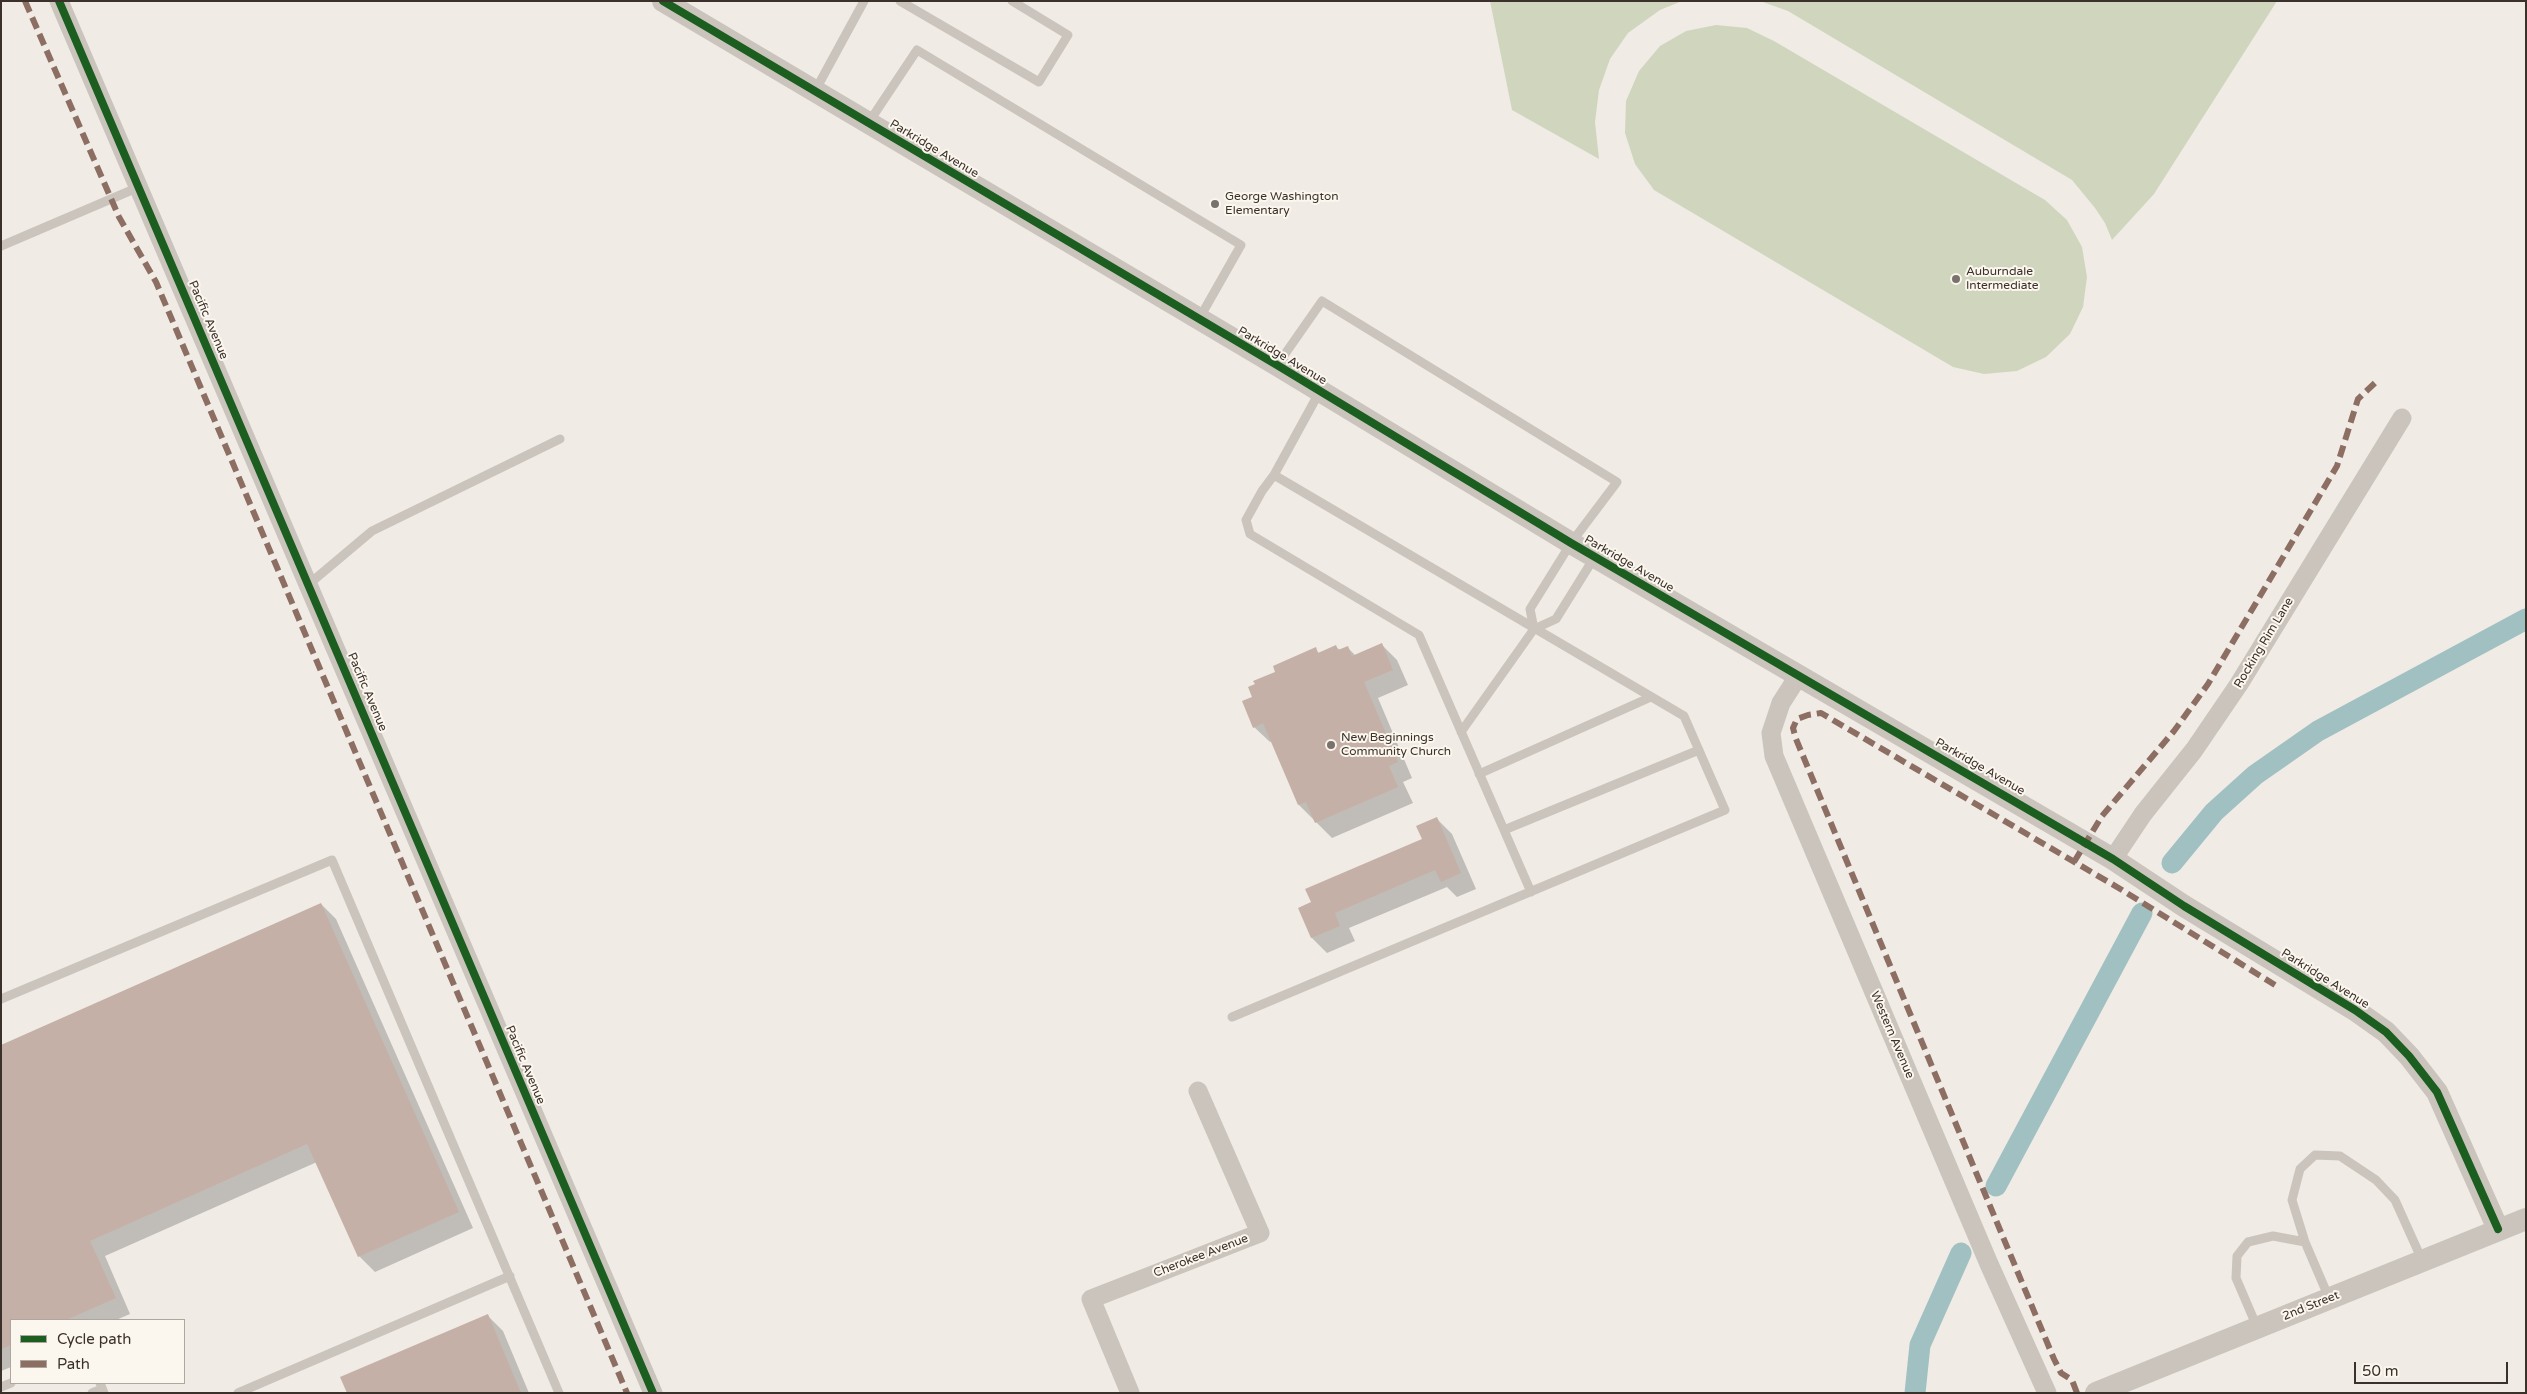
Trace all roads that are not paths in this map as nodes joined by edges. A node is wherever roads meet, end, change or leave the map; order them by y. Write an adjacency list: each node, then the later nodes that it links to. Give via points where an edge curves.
1 (59, 1): 8 (street, Pacific Avenue)
2 (663, 1): 6 (street, Parkridge Avenue)
3 (864, 1): 6 (lane)
4 (900, 1): 5 (lane, via 1040,82 1068,35)
5 (1012, 1)
6 (815, 92): 7 (street, Parkridge Avenue)
7 (868, 123): 10 (street, Parkridge Avenue); 10 (lane, via 917,50 1240,245)
8 (139, 187): 9 (lane); 18 (street, Pacific Avenue)
9 (1, 246)
10 (1199, 319): 11 (street, Parkridge Avenue)
11 (1277, 365): 12 (street, Parkridge Avenue); 16 (lane, via 1322,301 1617,482)
12 (1320, 391): 15 (lane); 16 (street, Parkridge Avenue)
13 (2402, 418): 26 (street, Rocking Rim Lane, via 2239,684)
14 (560, 439): 18 (lane, via 372,531)
15 (1274, 475): 19 (lane); 22 (lane, via 1246,520 1250,534 1419,635)
16 (1571, 543): 17 (street, Parkridge Avenue); 19 (lane, via 1530,609)
17 (1594, 557): 19 (lane, via 1556,618); 20 (street, Parkridge Avenue)
18 (309, 584): 42 (street, Pacific Avenue)
19 (1534, 630): 21 (lane); 22 (lane)
20 (1799, 675): 26 (street, Parkridge Avenue); 44 (street, Western Avenue, via 1781,703 1771,733 1774,756)
21 (1651, 697): 23 (lane, via 1684,716); 24 (lane)
22 (1461, 732): 24 (lane)
23 (1699, 750): 25 (lane); 27 (lane, via 1725,810)
24 (1480, 774): 25 (lane)
25 (1504, 830): 27 (lane)
26 (2113, 859): 32 (street, Parkridge Avenue, via 2386,1032 2437,1092)
27 (1531, 892): 29 (lane)
28 (1, 999): 35 (lane, via 332,860)
29 (1232, 1017)
30 (1198, 1091): 43 (street, Cherokee Avenue, via 1260,1233 1091,1299)
31 (2526, 1219): 32 (street, 2nd Street)
32 (2498, 1229): 34 (street, 2nd Street)
33 (2305, 1242): 34 (lane, via 2292,1200 2300,1169 2315,1155 2340,1156 2376,1180 2396,1200); 36 (lane); 37 (lane, via 2273,1236 2248,1242 2237,1256 2236,1278)
34 (2422, 1260): 36 (street, 2nd Street)
35 (510, 1276): 40 (lane); 41 (lane)
36 (2329, 1298): 37 (street, 2nd Street)
37 (2257, 1328): 45 (street, 2nd Street)
38 (102, 1388): 39 (lane)
39 (92, 1393)
40 (238, 1393)
41 (559, 1393)
42 (653, 1393)
43 (1130, 1393)
44 (2047, 1393)
45 (2096, 1393)

